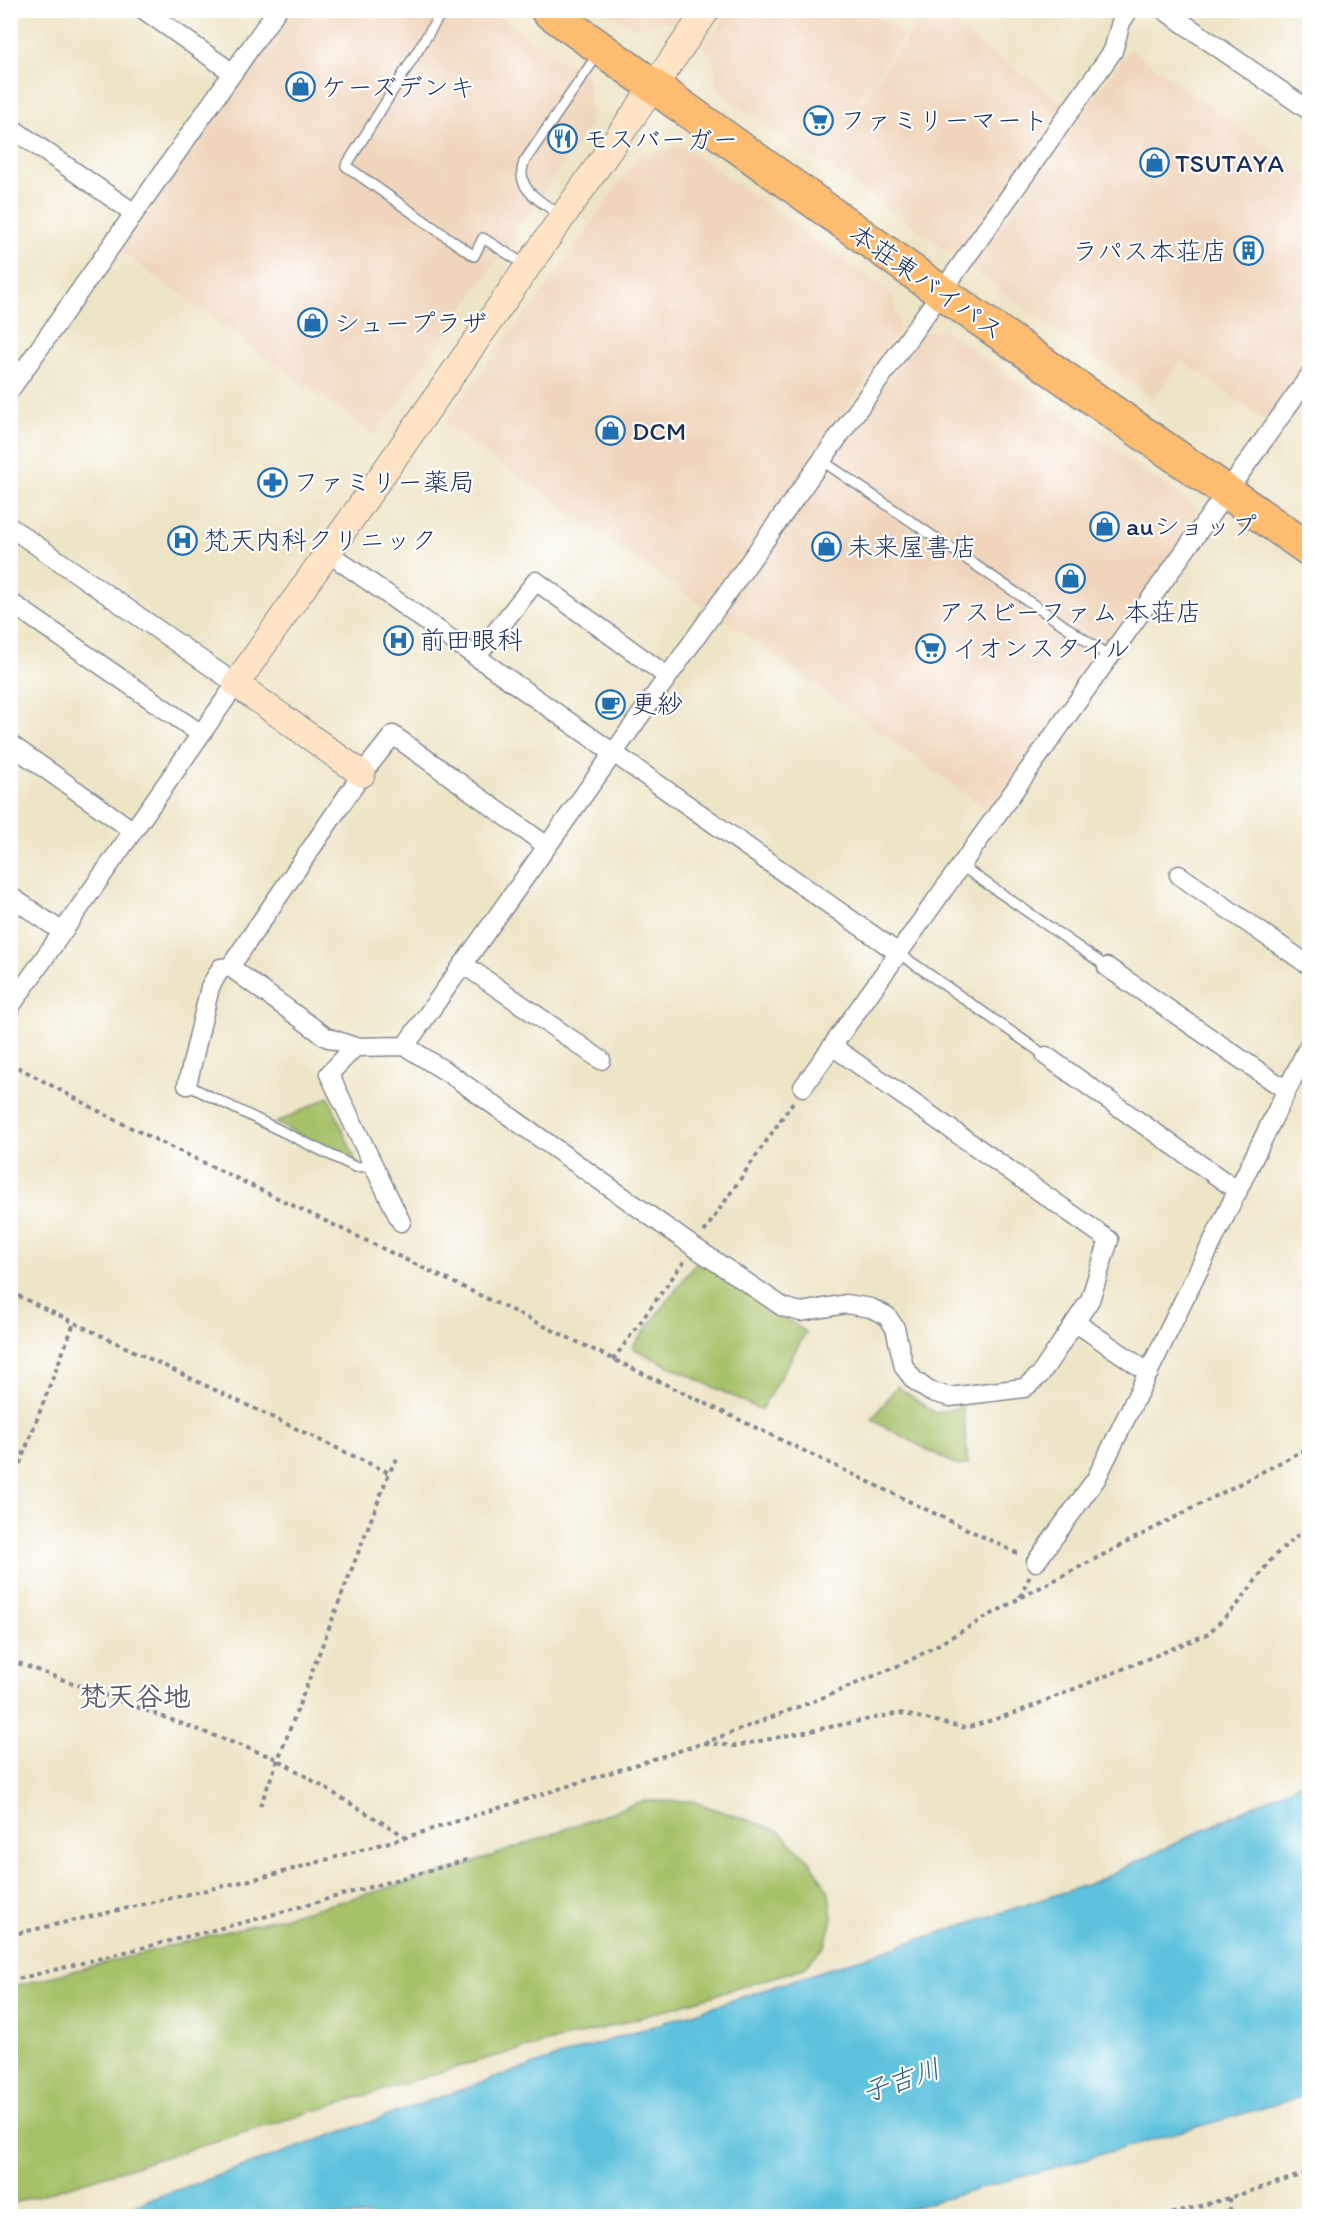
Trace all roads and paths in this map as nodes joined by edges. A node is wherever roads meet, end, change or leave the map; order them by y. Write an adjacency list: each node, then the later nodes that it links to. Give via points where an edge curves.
1 (144, 10): 9 (street)
2 (277, 10): 9 (street)
3 (443, 10): 15 (lane, via 346,166 474,256 483,238)
4 (547, 10): 8 (highway, 本荘東バイパス)
5 (706, 10): 10 (street)
6 (1129, 10): 16 (street, via 1121,22 1113,51)
7 (1164, 10): 11 (street)
8 (601, 49): 10 (highway, 本荘東バイパス); 14 (lane, via 521,170 521,179 531,194)
9 (233, 74): 13 (street)
10 (653, 86): 14 (street); 16 (highway, 本荘東バイパス)
11 (1310, 111)
12 (10, 127): 13 (street)
13 (134, 213): 18 (street)
14 (562, 216): 15 (street)
15 (527, 266): 23 (street)
16 (941, 292): 19 (street); 20 (highway, 本荘東バイパス)
17 (1310, 375): 20 (street)
18 (10, 390)
19 (821, 460): 25 (lane); 27 (street)
20 (1228, 491): 22 (highway, 本荘東バイパス); 25 (street)
21 (10, 527): 28 (street)
22 (1310, 550)
23 (327, 552): 26 (street); 28 (street)
24 (10, 603): 29 (street)
25 (1109, 656): 35 (street)
26 (477, 657): 27 (street, via 536,581); 31 (street)
27 (667, 676): 31 (street)
28 (236, 684): 29 (street); 32 (street)
29 (201, 734): 33 (street)
30 (10, 744): 33 (street)
31 (614, 754): 34 (street); 39 (street)
32 (362, 774): 34 (street, via 393,735); 42 (street)
33 (132, 830): 38 (street)
34 (547, 846): 40 (street)
35 (960, 865): 39 (street); 43 (lane)
36 (1179, 875): 41 (street)
37 (10, 896): 38 (street)
38 (61, 931): 44 (street)
39 (897, 952): 47 (street); 49 (lane)
40 (463, 964): 46 (street); 50 (street)
41 (1310, 966)
42 (230, 967): 48 (street, via 326,1036); 52 (street, via 222,968 210,987)
43 (1107, 967): 54 (street)
44 (10, 1006)
45 (1310, 1043): 54 (street)
46 (405, 1046): 48 (street); 58 (street)
47 (832, 1046): 53 (street); 60 (street, via 1109,1240 1090,1300)
48 (355, 1047): 55 (street, via 328,1074)
49 (1046, 1056): 56 (street)
50 (601, 1060)
51 (10, 1063): 62 (path, via 117,1121)
52 (187, 1085): 55 (lane, via 355,1167)
53 (803, 1087): 58 (path)
54 (1286, 1090): 56 (street)
55 (373, 1166): 57 (street)
56 (1238, 1191): 63 (street)
57 (401, 1222)
58 (694, 1247): 60 (street, via 783,1307 801,1312 846,1304 871,1308 887,1316 895,1328 904,1367 914,1380 929,1391 950,1396 1024,1388 1040,1375); 62 (path)
59 (10, 1292): 61 (path)
60 (1076, 1322): 63 (street)
61 (74, 1323): 66 (path); 67 (path)
62 (613, 1359): 69 (path)
63 (1149, 1373): 69 (street, via 1096,1479)
64 (1310, 1447): 71 (path, via 911,1659)
65 (399, 1455): 66 (path)
66 (389, 1473): 72 (path)
67 (10, 1490)
68 (1310, 1524): 71 (path, via 1274,1557 1238,1604 1208,1634 1018,1712 966,1728 900,1713 735,1746)
69 (1036, 1563)
70 (10, 1660): 72 (path)
71 (704, 1743): 74 (path)
72 (277, 1759): 73 (path); 74 (path)
73 (260, 1806)
74 (407, 1837): 76 (path, via 272,1875)
75 (470, 1859): 77 (path, via 253,1920)
76 (10, 1935)
77 (10, 1981)
78 (1310, 2172): 79 (path)
79 (1229, 2199): 80 (path); 81 (path)
80 (1163, 2217)
81 (1231, 2217)

